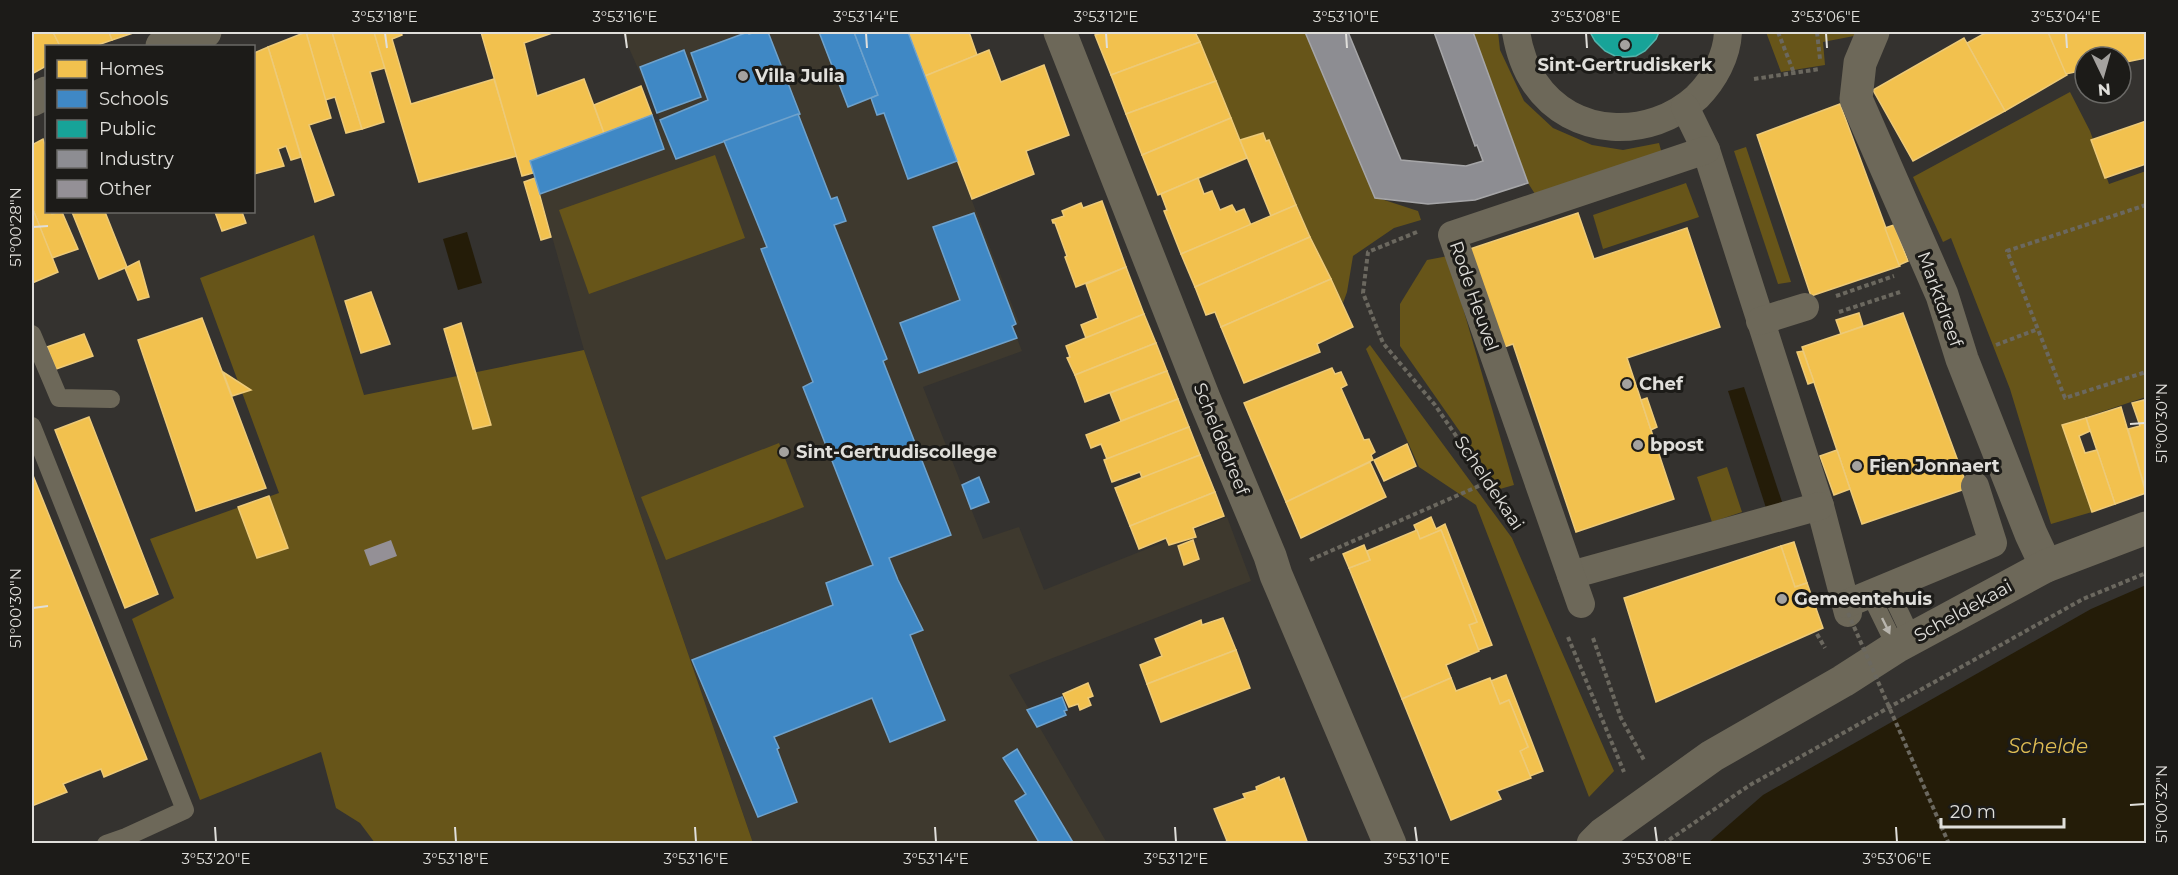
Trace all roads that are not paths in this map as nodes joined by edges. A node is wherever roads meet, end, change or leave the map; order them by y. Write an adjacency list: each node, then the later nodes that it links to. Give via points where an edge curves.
1 (205, 32): 6 (street)
2 (1060, 32): 26 (street, Scheldedreef, via 1276,575)
3 (1516, 32): 7 (street, via 1522,60 1536,84 1555,104 1579,119 1606,127 1633,128 1660,121)
4 (1728, 32): 7 (street, via 1720,65 1705,88)
5 (1873, 32): 18 (street, Marktdreef, via 1860,63 1856,99 1942,295 1966,370)
6 (165, 45)
7 (1685, 107): 8 (street)
8 (1706, 150): 10 (street); 19 (street, Rode Heuvel, via 1452,235)
9 (1799, 317): 10 (street)
10 (1763, 329): 16 (street)
11 (32, 334): 12 (lane, via 58,398)
12 (111, 399)
13 (32, 426): 24 (lane, via 185,810)
14 (1534, 438): 19 (street)
15 (1975, 486): 16 (street, via 1993,543 1847,609)
16 (1820, 506): 19 (street)
17 (2146, 528): 18 (street, Scheldekaai)
18 (2046, 566): 23 (street, Scheldekaai)
19 (1576, 574): 21 (street, Rode Heuvel)
20 (1893, 598): 23 (lane)
21 (1581, 604)
22 (1875, 604): 23 (lane, one-way to 23)
23 (1904, 643): 27 (street, Scheldekaai, via 1712,756)
24 (127, 840): 25 (lane)
25 (106, 843)
26 (1390, 843)
27 (1593, 843)

